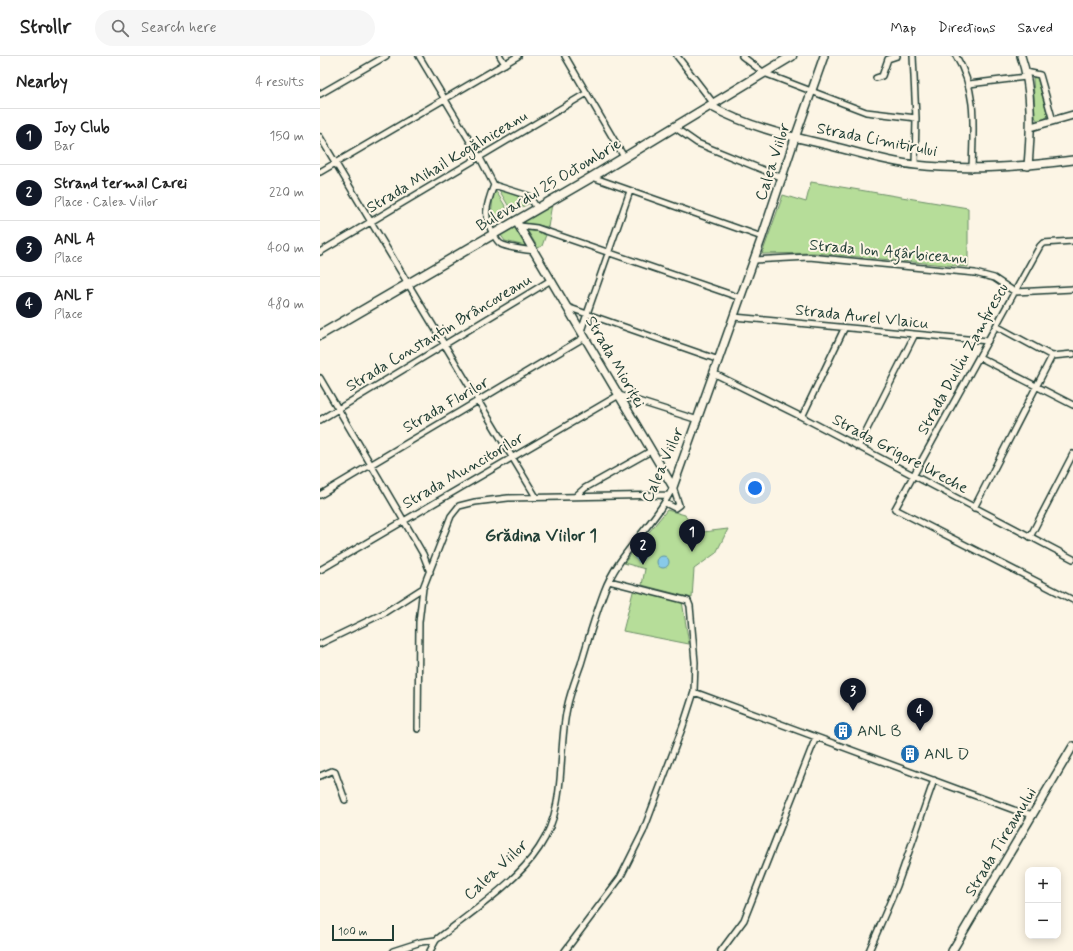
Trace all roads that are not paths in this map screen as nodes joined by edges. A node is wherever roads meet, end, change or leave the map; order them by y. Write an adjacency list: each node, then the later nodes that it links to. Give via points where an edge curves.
1 (386, 56): 21 (street)
2 (419, 56): 22 (street)
3 (500, 56): 14 (street)
4 (518, 56): 14 (street)
5 (565, 56): 20 (street)
6 (677, 56): 23 (street)
7 (742, 56): 15 (street)
8 (792, 56): 15 (main road, Bulevardul 25 Octombrie)
9 (824, 56): 19 (street, Calea Viilor)
10 (897, 56): 17 (street, via 888,59 882,76)
11 (913, 56): 26 (street)
12 (956, 56): 18 (street)
13 (1020, 56): 16 (street)
14 (505, 64): 22 (street)
15 (764, 73): 19 (street); 23 (main road, Bulevardul 25 Octombrie)
16 (1026, 75): 18 (street); 27 (street, via 1040,75); 29 (street)
17 (876, 78)
18 (969, 84): 38 (street, via 974,105)
19 (811, 92): 26 (street, via 866,112); 31 (street, Calea Viilor)
20 (587, 93): 32 (street); 33 (street, Strada Mihail Kogălniceanu)
21 (320, 94)
22 (444, 99): 33 (street); 35 (street)
23 (715, 103): 24 (street, Strada Cimitirului); 24 (street); 28 (main road, Bulevardul 25 Octombrie)
24 (727, 115): 31 (street, Strada Cimitirului)
25 (1073, 115): 27 (street)
26 (916, 118): 36 (street)
27 (1053, 121): 29 (street)
28 (674, 127): 32 (main road, Bulevardul 25 Octombrie); 41 (street, via 697,143)
29 (1031, 127): 37 (street)
30 (320, 137): 35 (street)
31 (795, 138): 36 (street, Strada Cimitirului); 41 (street, Calea Viilor)
32 (624, 157): 40 (main road, Bulevardul 25 Octombrie)
33 (480, 158): 42 (street); 45 (street, Strada Mihail Kogălniceanu)
34 (1073, 160): 37 (street, Strada Cimitirului)
35 (335, 163): 39 (street); 45 (street)
36 (915, 165): 38 (street, Strada Cimitirului)
37 (1028, 166): 38 (street, Strada Cimitirului)
38 (972, 169)
39 (320, 172)
40 (592, 177): 43 (street); 44 (main road, Bulevardul 25 Octombrie)
41 (783, 178): 48 (street, Calea Viilor)
42 (494, 184): 44 (street, via 529,196); 47 (street, via 486,208 486,217)
43 (630, 191): 48 (street); 52 (street)
44 (537, 208): 46 (main road, Bulevardul 25 Octombrie)
45 (371, 222): 51 (street, Strada Mihail Kogălniceanu); 55 (street)
46 (518, 224): 47 (main road, Bulevardul 25 Octombrie); 50 (street, Strada Mioriței); 52 (street)
47 (493, 234): 50 (street, via 504,246); 55 (main road, Bulevardul 25 Octombrie)
48 (762, 237): 53 (street, Calea Viilor)
49 (1073, 241): 57 (street, Strada Duiliu Zamfirescu, via 1043,243)
50 (534, 251): 54 (street, Strada Mioriței)
51 (320, 252)
52 (609, 252): 58 (street); 60 (street)
53 (754, 260): 57 (street, Strada Ion Agârbiceanu, via 809,257 976,273 994,278); 58 (street, Calea Viilor)
54 (551, 280): 59 (street, Strada Mioriței); 68 (street, Strada Constantin Brâncoveanu)
55 (408, 283): 65 (main road, Bulevardul 25 Octombrie); 68 (street)
56 (1073, 289): 57 (street)
57 (1015, 292): 62 (street, Strada Duiliu Zamfirescu)
58 (741, 298): 61 (street, Calea Viilor)
59 (567, 307): 60 (street); 64 (street, Strada Mioriței)
60 (587, 315): 64 (street); 72 (street)
61 (734, 317): 63 (street, Strada Aurel Vlaicu); 72 (street, Calea Viilor)
62 (996, 326): 67 (street, Strada Duiliu Zamfirescu); 70 (street)
63 (844, 329): 66 (street, Strada Aurel Vlaicu); 80 (street)
64 (583, 334): 76 (street, Strada Mioriței); 77 (street, Strada Florilor)
65 (320, 336)
66 (914, 336): 67 (street, Strada Aurel Vlaicu); 83 (street)
67 (988, 341): 71 (street, Strada Duiliu Zamfirescu)
68 (444, 345): 77 (street); 79 (street, Strada Constantin Brâncoveanu)
69 (1073, 354): 70 (street)
70 (1052, 356): 75 (street)
71 (979, 357): 75 (street); 88 (street, Strada Duiliu Zamfirescu)
72 (719, 360): 73 (street, Calea Viilor)
73 (713, 373): 80 (street, Strada Grigore Ureche); 82 (street, Calea Viilor)
74 (320, 378): 79 (street)
75 (1036, 386): 78 (street); 95 (street)
76 (619, 395): 82 (street); 84 (street, Strada Mioriței); 86 (street, Strada Muncitorilor)
77 (478, 402): 86 (street); 87 (street, Strada Florilor)
78 (1073, 405)
79 (338, 409): 81 (street, Strada Constantin Brâncoveanu); 87 (street)
80 (802, 417): 83 (street, Strada Grigore Ureche)
81 (320, 420)
82 (698, 420): 89 (street, Calea Viilor)
83 (858, 447): 88 (street, Strada Grigore Ureche)
84 (651, 451): 89 (street, Strada Mioriței); 91 (street)
85 (1073, 454): 97 (street)
86 (511, 458): 93 (street); 96 (street, Strada Muncitorilor)
87 (370, 464): 90 (street, Strada Florilor); 96 (street)
88 (913, 475): 95 (street, Strada Grigore Ureche); 105 (street, Strada Duiliu Zamfirescu, via 895,509)
89 (673, 487): 92 (street, Calea Viilor); 94 (street, via 679,505 675,508)
90 (320, 494)
91 (577, 495): 92 (street); 93 (street)
92 (669, 495): 94 (street, Calea Viilor)
93 (536, 497): 99 (street, via 475,502 459,506 451,516)
94 (665, 503): 103 (street, Calea Viilor, via 622,559)
95 (974, 508): 97 (street, Strada Grigore Ureche)
96 (404, 521): 98 (street); 101 (street, Strada Muncitorilor)
97 (1030, 538): 100 (street, Strada Grigore Ureche)
98 (423, 554): 99 (street); 102 (street)
99 (436, 556): 102 (street)
100 (1073, 559)
101 (320, 570)
102 (430, 572): 104 (street)
103 (609, 581): 107 (street, via 688,602 695,662); 115 (street, Calea Viilor, via 567,706 562,733 559,802 555,818 540,847 528,863)
104 (423, 588): 106 (street, via 384,613); 108 (street, via 419,622)
105 (1073, 600)
106 (320, 644)
107 (694, 692): 109 (street); 118 (street, via 643,832 620,878)
108 (418, 730)
109 (816, 738): 112 (street); 119 (street, via 744,920)
110 (1073, 746): 114 (street, Strada Tireamului)
111 (320, 776): 113 (street, via 335,772)
112 (934, 780): 114 (street); 120 (street, via 897,886)
113 (345, 800)
114 (1033, 815): 121 (street, Strada Tireamului)
115 (436, 940): 116 (street); 117 (street, Calea Viilor)
116 (393, 951)
117 (430, 951)
118 (565, 951)
119 (721, 951)
120 (869, 951)
121 (952, 951)

